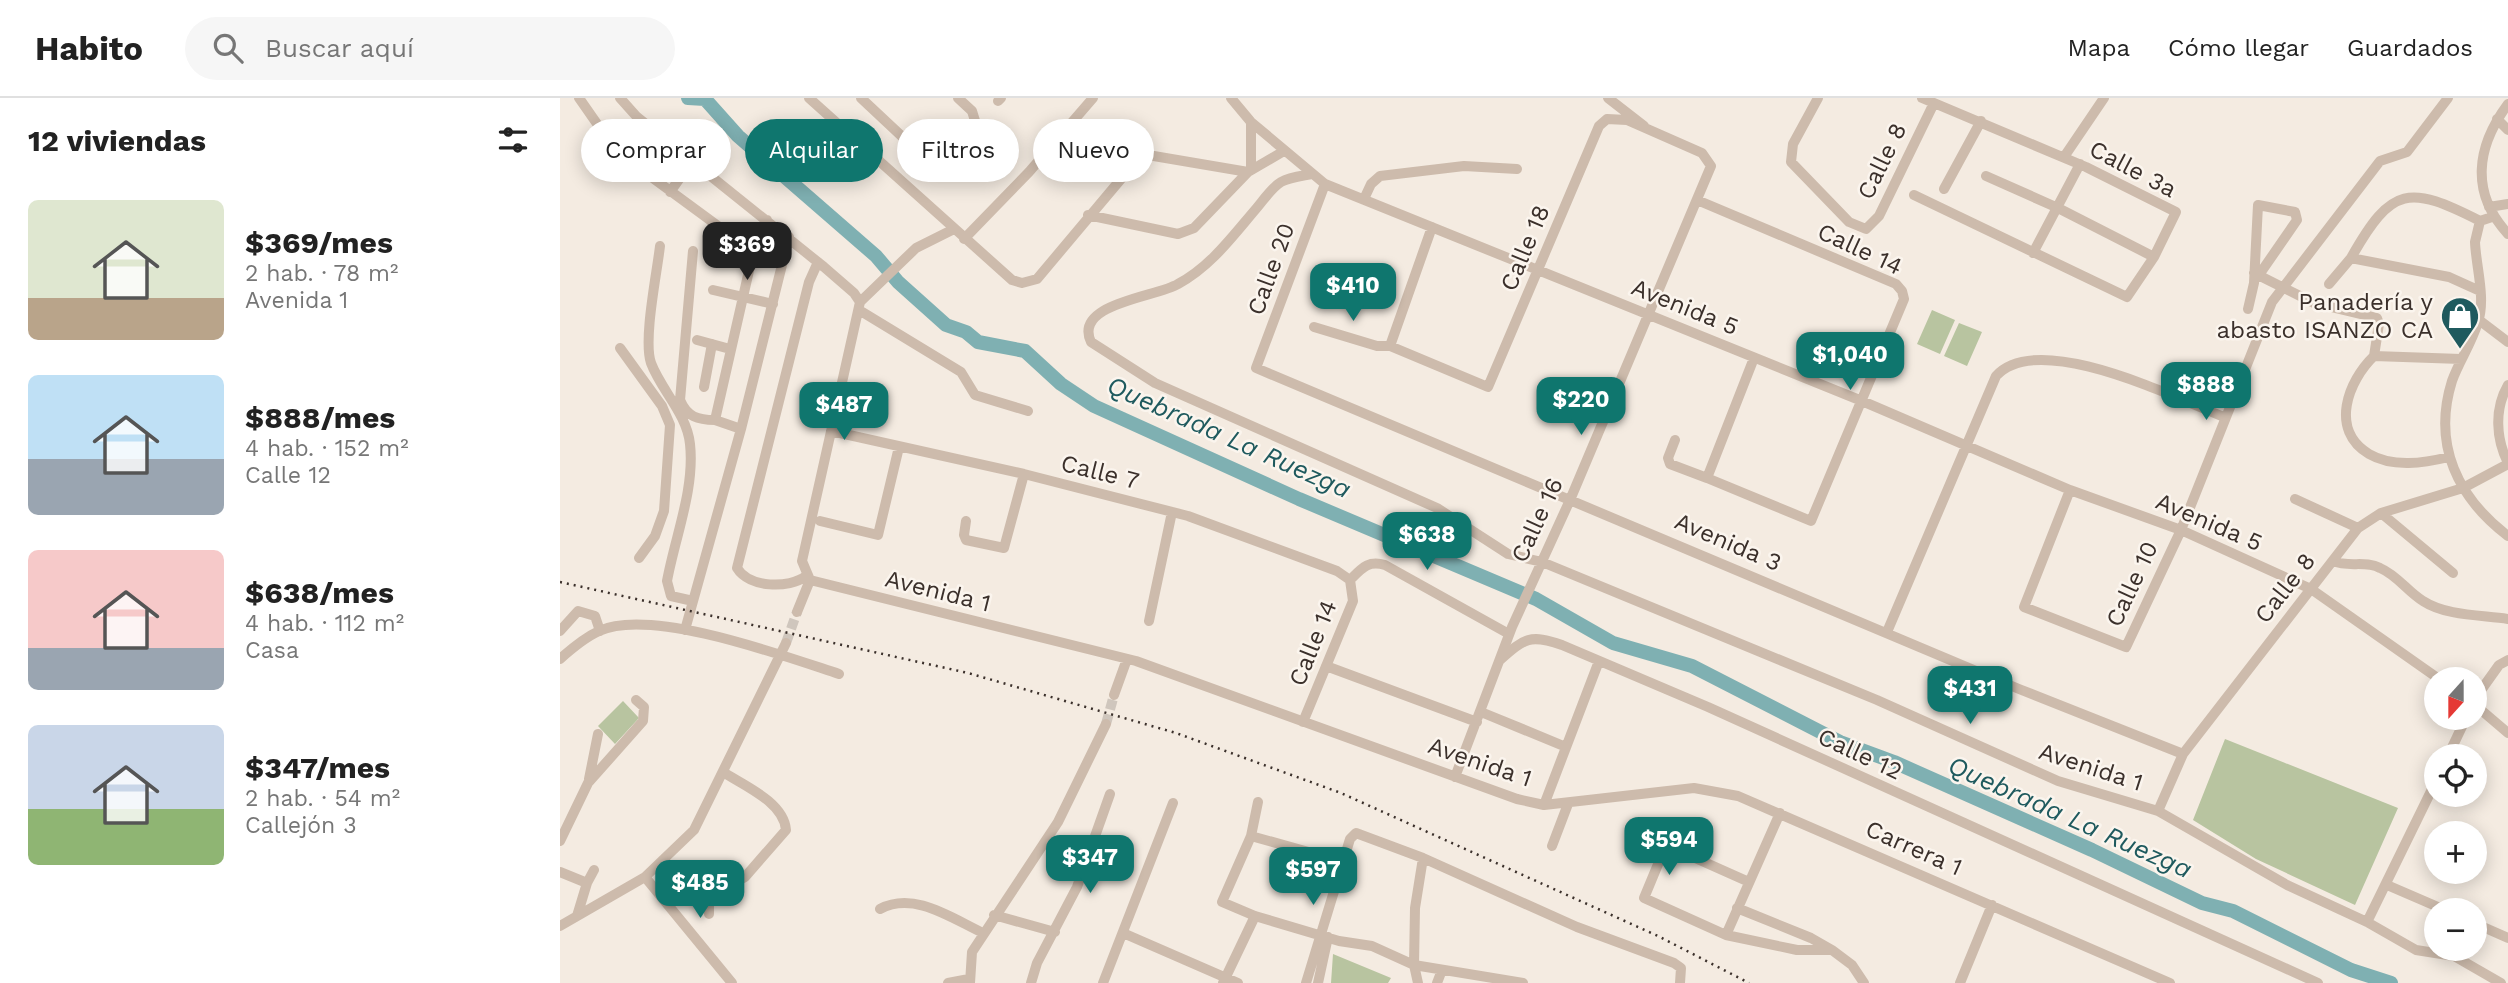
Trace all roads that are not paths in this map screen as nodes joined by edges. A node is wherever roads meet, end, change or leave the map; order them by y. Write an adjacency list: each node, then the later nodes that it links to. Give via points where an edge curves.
1 (579, 98): 32 (street, via 607,143)
2 (620, 98): 15 (street)
3 (809, 98): 43 (street)
4 (861, 98): 5 (street, via 925,158 937,163 945,161 976,124 972,111)
5 (958, 98)
6 (1093, 98): 46 (street)
7 (1231, 98): 18 (street, Avenida 5)
8 (1608, 98): 19 (street, via 1636,117)
9 (1818, 98): 13 (street, Calle 8, via 1793,144 1791,162 1849,222 1866,229 1878,216)
10 (1922, 98): 13 (street, Calle 3a)
11 (2105, 98): 22 (street)
12 (2448, 98): 57 (street, Calle 10, via 2407,152 2380,161)
13 (1934, 103): 17 (street, Calle 3a)
14 (2508, 104): 16 (street)
15 (640, 119)
16 (2497, 119): 20 (street); 38 (street, via 2483,149 2482,177)
17 (1981, 121): 22 (street, Calle 3a); 31 (street)
18 (1251, 122): 21 (street, Avenida 5); 25 (street)
19 (1646, 130): 35 (street, Calle 16, via 1702,153 1711,166); 54 (street, Calle 18, via 1616,118 1599,126)
20 (2508, 130)
21 (1284, 151): 25 (street); 26 (street, Avenida 5)
22 (2064, 157): 23 (street, Calle 3a)
23 (2080, 164): 37 (street); 51 (street, Calle 3a, via 2176,212)
24 (1517, 169): 34 (street, via 1464,166 1380,176)
25 (1250, 171): 39 (street, via 1194,228 1178,234); 39 (street, via 1142,154)
26 (1312, 174): 30 (street, Avenida 5); 107 (street, Avenida 1, via 1279,183 1191,277 1100,313 1089,326 1091,342 1155,383 1437,509 1508,554)
27 (1986, 176): 37 (street)
28 (677, 182): 32 (street)
29 (718, 182): 40 (street)
30 (1325, 184): 34 (street, Avenida 5); 76 (street, Calle 20)
31 (1944, 189)
32 (670, 192): 47 (street, via 733,237)
33 (1914, 195): 50 (street, Calle 3a)
34 (1364, 200): 42 (street, Avenida 5)
35 (1697, 200): 64 (street, Calle 16); 80 (street, Calle 14, via 1896,284 1902,291 1904,299)
36 (2508, 204): 38 (street)
37 (2058, 208): 50 (street); 51 (street)
38 (2491, 212): 41 (street); 44 (street)
39 (1088, 215): 46 (street, via 1031,283 1013,281)
40 (766, 220): 45 (street); 47 (street)
41 (2480, 221): 52 (street, via 2431,199 2404,196 2388,205); 59 (street, via 2475,242)
42 (1432, 227): 54 (street, Avenida 5); 70 (street)
43 (954, 229): 46 (street); 62 (street, via 910,253)
44 (2508, 234)
45 (789, 237): 53 (street); 61 (street)
46 (964, 239)
47 (756, 240): 60 (street)
48 (660, 246): 79 (street, via 649,341 651,362)
49 (692, 251): 79 (street)
50 (2033, 253): 51 (street, Calle 3a, via 2127,297)
51 (2154, 257)
52 (2351, 258): 56 (street); 59 (street, via 2449,277)
53 (818, 262): 62 (street, via 854,293); 109 (street, via 809,282 737,568 745,577 784,586)
54 (1539, 270): 64 (street, Avenida 5); 70 (street, Calle 18, via 1488,387)
55 (2256, 274): 55 (street, via 2258,205 2295,212 2297,220); 57 (street); 63 (street)
56 (2329, 284)
57 (2282, 287): 73 (street, via 2326,307 2377,318); 83 (street, Calle 10)
58 (713, 290): 60 (street)
59 (2480, 291): 65 (street)
60 (741, 297): 61 (street); 72 (street)
61 (773, 304): 85 (street)
62 (859, 306): 82 (street, via 961,372 975,395); 86 (street)
63 (2248, 309)
64 (1648, 314): 74 (street, Avenida 5); 97 (street, Calle 16)
65 (2479, 320): 67 (street); 75 (street)
66 (1314, 327): 70 (street)
67 (2505, 338)
68 (697, 340): 69 (street)
69 (712, 344): 72 (street); 78 (street)
70 (1390, 346)
71 (620, 348): 81 (street)
72 (730, 349): 84 (street)
73 (2374, 356): 75 (street); 90 (street, via 2349,388 2347,427 2356,442 2368,454 2406,464)
74 (1754, 358): 80 (street, Avenida 5); 93 (street)
75 (2461, 359): 90 (street, via 2446,407)
76 (1256, 368): 97 (street, Avenida 3)
77 (2508, 386): 91 (street, via 2498,421)
78 (704, 387)
79 (677, 401): 81 (street); 84 (street, via 699,420); 112 (street, via 690,442 691,475 667,581 671,596)
80 (1862, 401): 88 (street, Avenida 5); 93 (street, Calle 14, via 1811,521)
81 (662, 406): 105 (street, via 670,425 664,511 655,536)
82 (1028, 411)
83 (2224, 417): 88 (street, via 2099,367 2017,362 1996,376); 103 (street, Calle 10)
84 (715, 420): 85 (street)
85 (741, 429): 112 (street)
86 (831, 432): 89 (street, Calle 7); 109 (street, via 802,561)
87 (1675, 440): 93 (street, via 1670,464)
88 (1967, 446): 95 (street, Avenida 5); 120 (street)
89 (899, 447): 92 (street, Calle 7); 100 (street, via 878,535)
90 (2449, 457): 94 (street)
91 (2508, 463): 94 (street, Calle 8)
92 (1024, 474): 98 (street, Calle 7); 101 (street, via 1004,548 967,540)
93 (1707, 478)
94 (2463, 488): 99 (street, Calle 8); 104 (street, via 2483,517)
95 (2070, 490): 103 (street, Avenida 5); 103 (street, Calle 10, via 2024,607 2126,647)
96 (2295, 499): 102 (street)
97 (1570, 500): 107 (street, Calle 16); 120 (street, Avenida 3)
98 (1172, 512): 110 (street, Calle 7, via 1283,550); 115 (street)
99 (2381, 513): 102 (street, Calle 8); 108 (street)
100 (820, 521)
101 (966, 521)
102 (2358, 528): 106 (street, Calle 8)
103 (2181, 530): 111 (street, Avenida 5)
104 (2508, 537)
105 (639, 558)
106 (2333, 561): 111 (street, Calle 8); 114 (street, via 2383,569 2423,601 2444,610)
107 (1539, 567): 119 (street, Calle 16); 152 (street, Avenida 1, via 1877,700 2058,781)
108 (2453, 573)
109 (808, 578): 113 (street); 124 (street, Avenida 1)
110 (1350, 580): 119 (street, via 1366,564 1385,565); 128 (street, Calle 14, via 1353,601)
111 (2311, 589): 129 (street, Avenida 5); 141 (street, Calle 8)
112 (693, 601): 116 (street)
113 (797, 612)
114 (2508, 619)
115 (1149, 621)
116 (685, 630): 118 (street, via 631,625); 122 (street)
117 (560, 631): 118 (street, via 578,611 595,617)
118 (600, 631): 123 (street)
119 (1510, 631): 125 (street, Calle 16)
120 (1887, 632): 141 (street, Avenida 3)
121 (786, 643): 122 (street)
122 (782, 655): 130 (street); 142 (street)
123 (560, 659)
124 (1127, 659): 132 (street); 136 (street, Avenida 1)
125 (1500, 660): 127 (street, Calle 12, via 1528,639 1539,637); 135 (street)
126 (2508, 660): 131 (street)
127 (1599, 661): 140 (street); 201 (street, Calle 12)
128 (1326, 666): 135 (street); 136 (street, Calle 14)
129 (2424, 668)
130 (839, 674)
131 (2487, 683)
132 (1114, 695)
133 (636, 700): 144 (street, via 644,707 643,721)
134 (2487, 714): 138 (street)
135 (1479, 717): 140 (street); 143 (street)
136 (1303, 722): 143 (street, Avenida 1)
137 (1106, 724): 170 (street, via 1058,822)
138 (2508, 733)
139 (598, 734): 144 (street)
140 (1566, 747): 150 (street)
141 (2183, 754): 152 (street, Calle 8)
142 (723, 772): 161 (street, via 694,830); 169 (street, via 771,804 786,830 746,877 716,887 709,899)
143 (1455, 777): 150 (street, Avenida 1)
144 (588, 783): 155 (street)
145 (1110, 794): 176 (street, via 1077,887)
146 (1632, 794): 149 (street, Avenida 1); 153 (street, Carrera 1, via 1712,790)
147 (1258, 802): 154 (street)
148 (1173, 803): 178 (street)
149 (1568, 804): 150 (street, Avenida 1); 156 (street)
150 (1544, 805)
151 (2424, 806): 164 (street)
152 (2158, 811): 173 (street, Avenida 1, via 2287,885)
153 (1780, 813): 162 (street); 166 (street, Carrera 1)
154 (1251, 836): 158 (street); 172 (street, via 1222,902)
155 (560, 841)
156 (1552, 846)
157 (1423, 858): 158 (street, via 1356,833); 183 (street, via 1415,908); 197 (street, via 1577,928 1674,963 1681,968)
158 (1344, 862): 179 (street)
159 (594, 870): 163 (street)
160 (560, 872): 163 (street)
161 (645, 877): 171 (street); 187 (street)
162 (1749, 881): 167 (street); 180 (street, via 1666,845 1644,898)
163 (587, 883): 171 (street)
164 (2387, 885): 165 (street); 173 (street)
165 (2424, 901)
166 (1993, 905): 199 (street); 200 (street, Carrera 1)
167 (1737, 908): 180 (street); 182 (street)
168 (880, 909): 177 (street, via 904,901)
169 (709, 914)
170 (994, 915): 176 (street); 177 (street)
171 (577, 916): 174 (street)
172 (1255, 916): 179 (street); 185 (street)
173 (2367, 922): 202 (street, Avenida 1, via 2416,950 2454,956)
174 (560, 926)
175 (2487, 929): 181 (street)
176 (1055, 932): 189 (street)
177 (983, 933): 186 (street, via 972,952)
178 (1123, 933): 185 (street); 190 (street)
179 (1324, 935): 183 (street, via 1372,946); 192 (street); 193 (street)
180 (1726, 935): 182 (street, via 1772,946)
181 (2508, 938)
182 (1832, 950): 198 (street, via 1852,965)
183 (1414, 965): 184 (street); 194 (street)
184 (1442, 970): 195 (street); 196 (street)
185 (1224, 980): 191 (street)
186 (970, 981): 188 (street)
187 (732, 983)
188 (948, 983)
189 (1031, 983)
190 (1103, 983)
191 (1238, 983)
192 (1306, 983)
193 (1318, 983)
194 (1418, 983)
195 (1437, 983)
196 (1523, 983)
197 (1680, 983)
198 (1864, 983)
199 (1960, 983)
200 (2170, 983)
201 (2318, 983)
202 (2501, 983)

